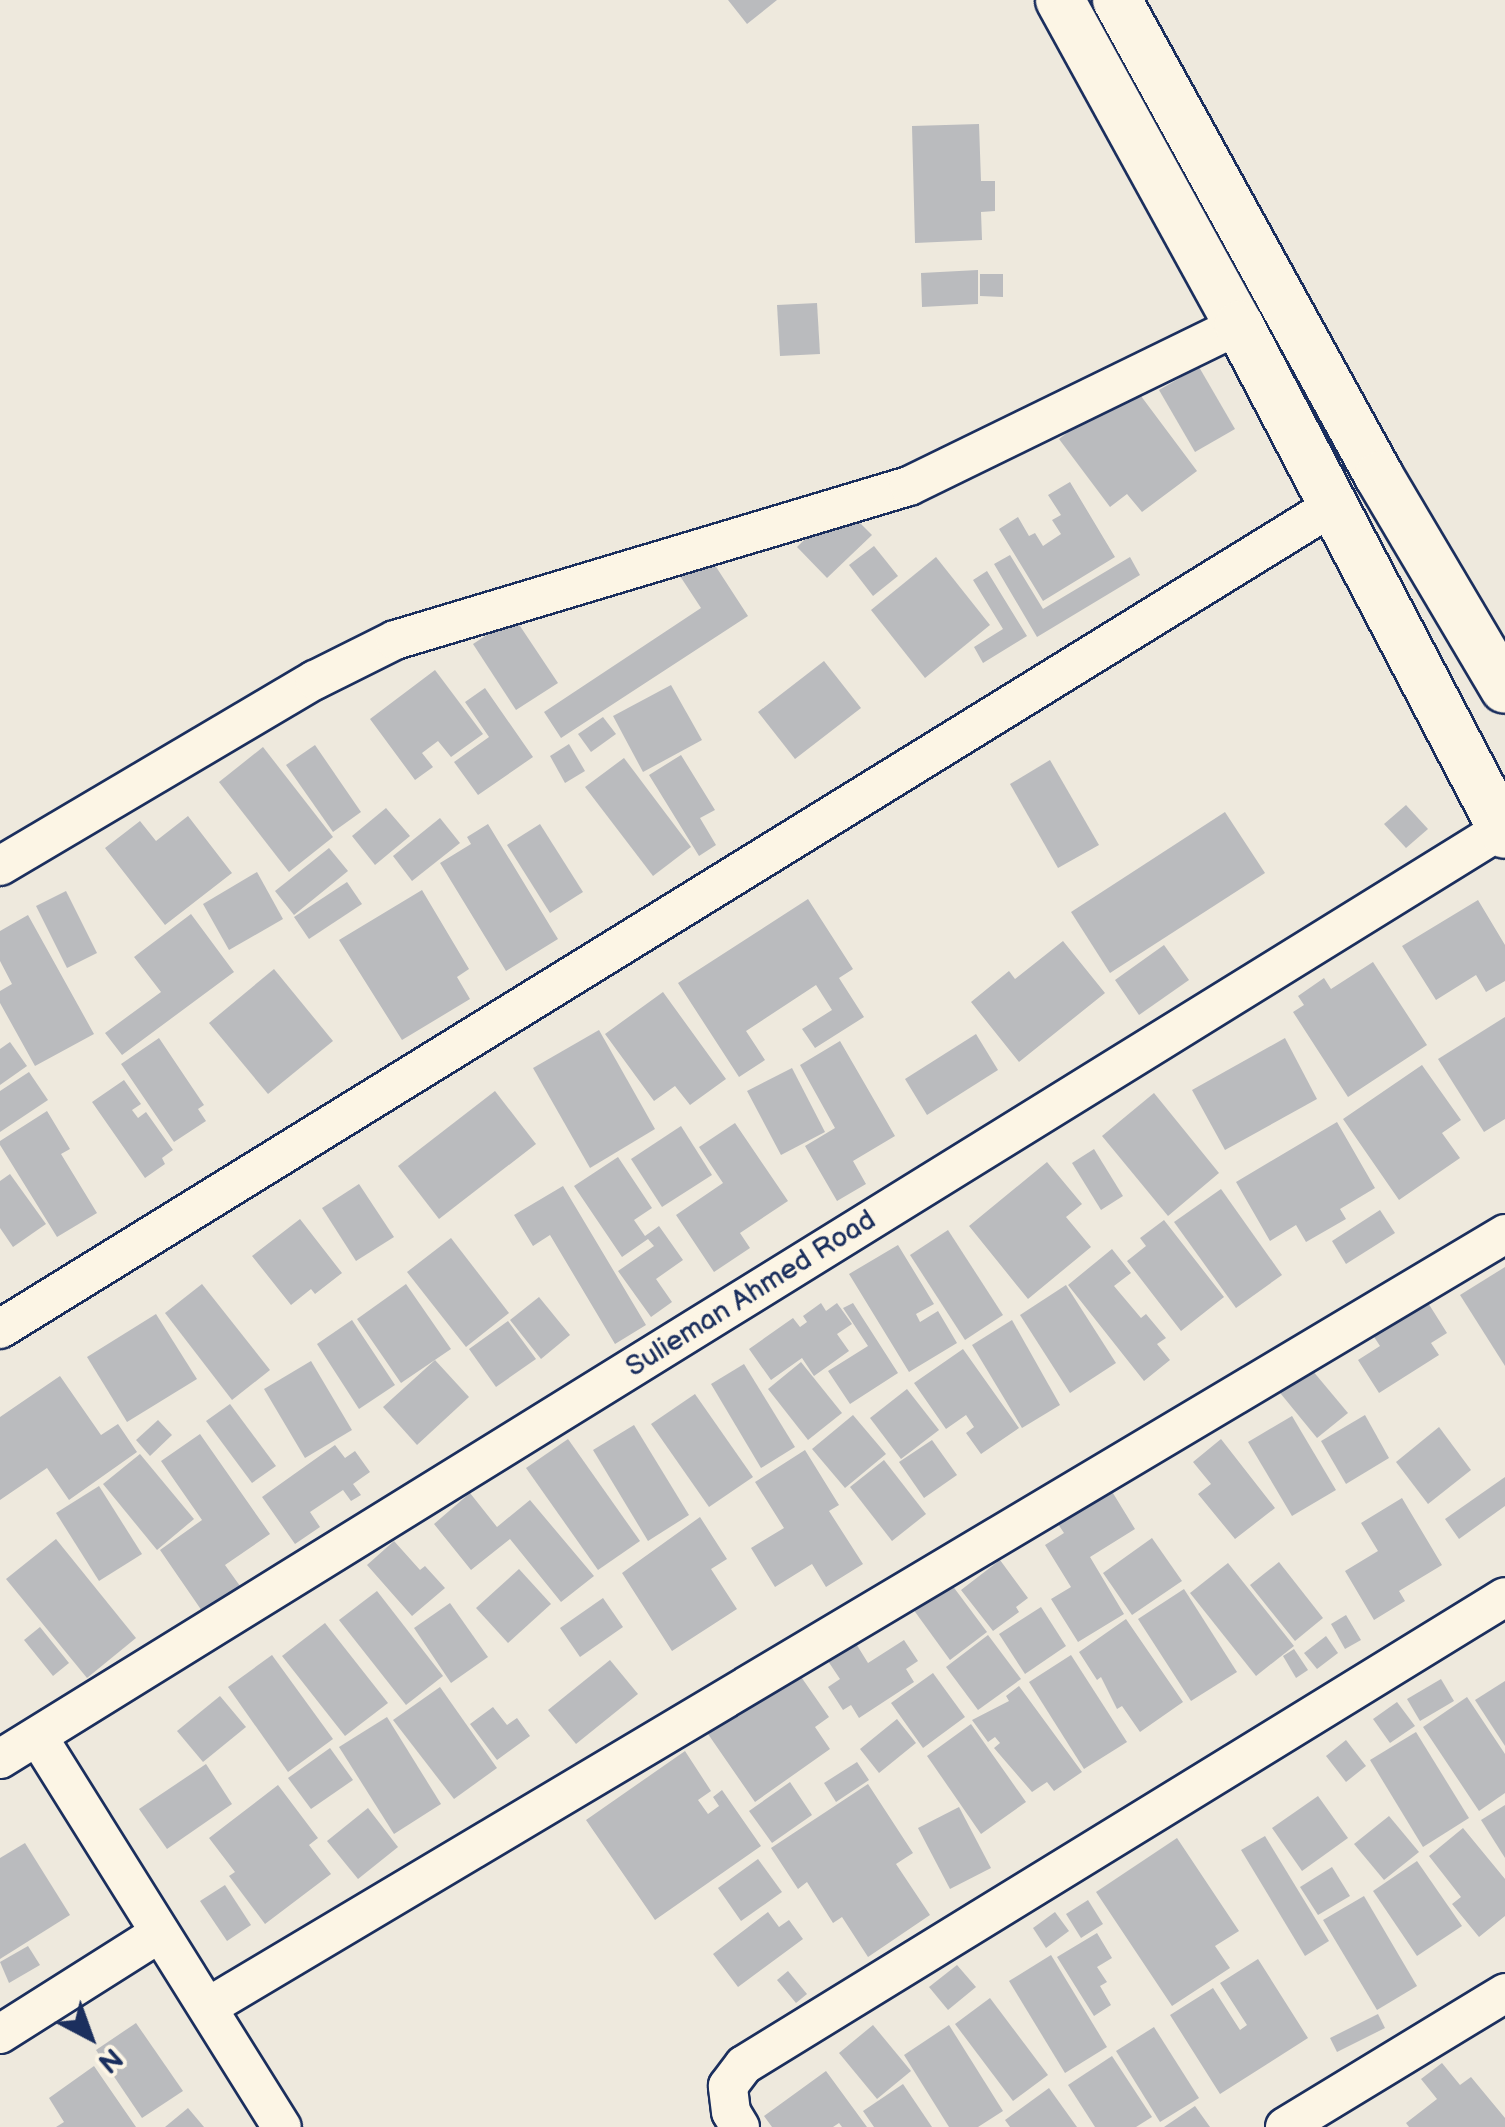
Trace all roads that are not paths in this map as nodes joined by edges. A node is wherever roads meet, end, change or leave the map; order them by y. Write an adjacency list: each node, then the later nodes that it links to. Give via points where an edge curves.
1 (1060, 0): 3 (street)
2 (1117, 0): 5 (street)
3 (1240, 325): 4 (street); 9 (street, via 910,486 395,640 315,680)
4 (1334, 505): 6 (street); 11 (street)
5 (1467, 624): 6 (street); 7 (street)
6 (1414, 659): 8 (street)
7 (1505, 689)
8 (1504, 832): 13 (street, Sulieman Ahmed Road)
9 (0, 866)
10 (1505, 1234): 17 (street)
11 (0, 1329)
12 (1505, 1597): 20 (street, via 744,2066 728,2086)
13 (38, 1737): 14 (street, Sulieman Ahmed Road); 15 (street)
14 (0, 1759)
15 (160, 1933): 17 (street); 18 (street)
16 (1505, 1992): 21 (street)
17 (208, 2007): 19 (street)
18 (0, 2034)
19 (282, 2127)
20 (740, 2127)
21 (1285, 2127)

